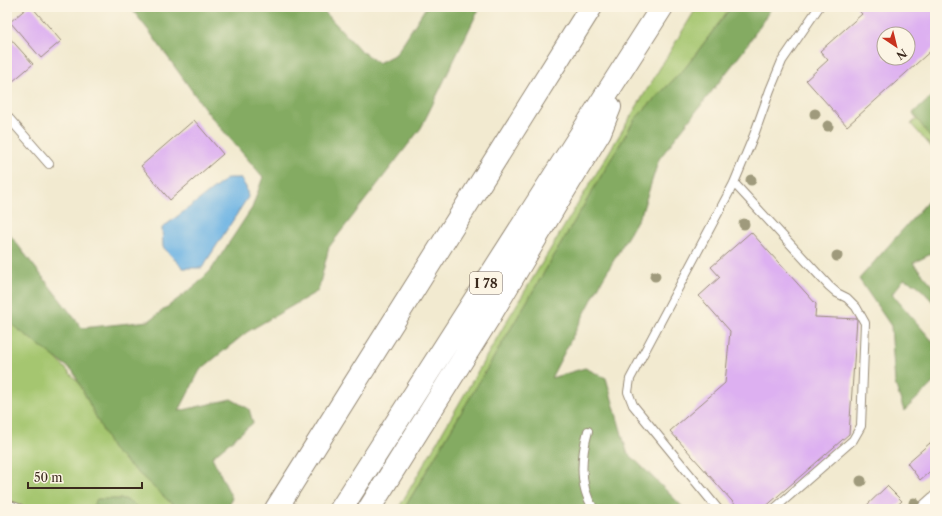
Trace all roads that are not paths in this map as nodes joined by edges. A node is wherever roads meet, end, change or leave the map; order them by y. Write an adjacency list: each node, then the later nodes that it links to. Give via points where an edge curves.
1 (587, 7): 6 (highway)
2 (591, 7): 6 (highway)
3 (662, 7): 5 (highway, I 78)
4 (819, 7): 9 (lane, via 782,61)
5 (630, 56): 15 (highway, I 78); 16 (highway, via 600,132 490,316)
6 (550, 73): 13 (highway)
7 (7, 116): 8 (lane)
8 (49, 164)
9 (734, 183): 18 (lane, via 630,378 628,392 633,405); 19 (lane, via 829,286 856,307 865,323 861,426 854,440)
10 (588, 431): 17 (lane, via 583,449 582,476 588,500)
11 (935, 500): 20 (street)
12 (7, 504): 14 (lane)
13 (284, 506)
14 (21, 509)
15 (341, 509)
16 (369, 509)
17 (594, 509)
18 (718, 509)
19 (774, 509)
20 (925, 509)

